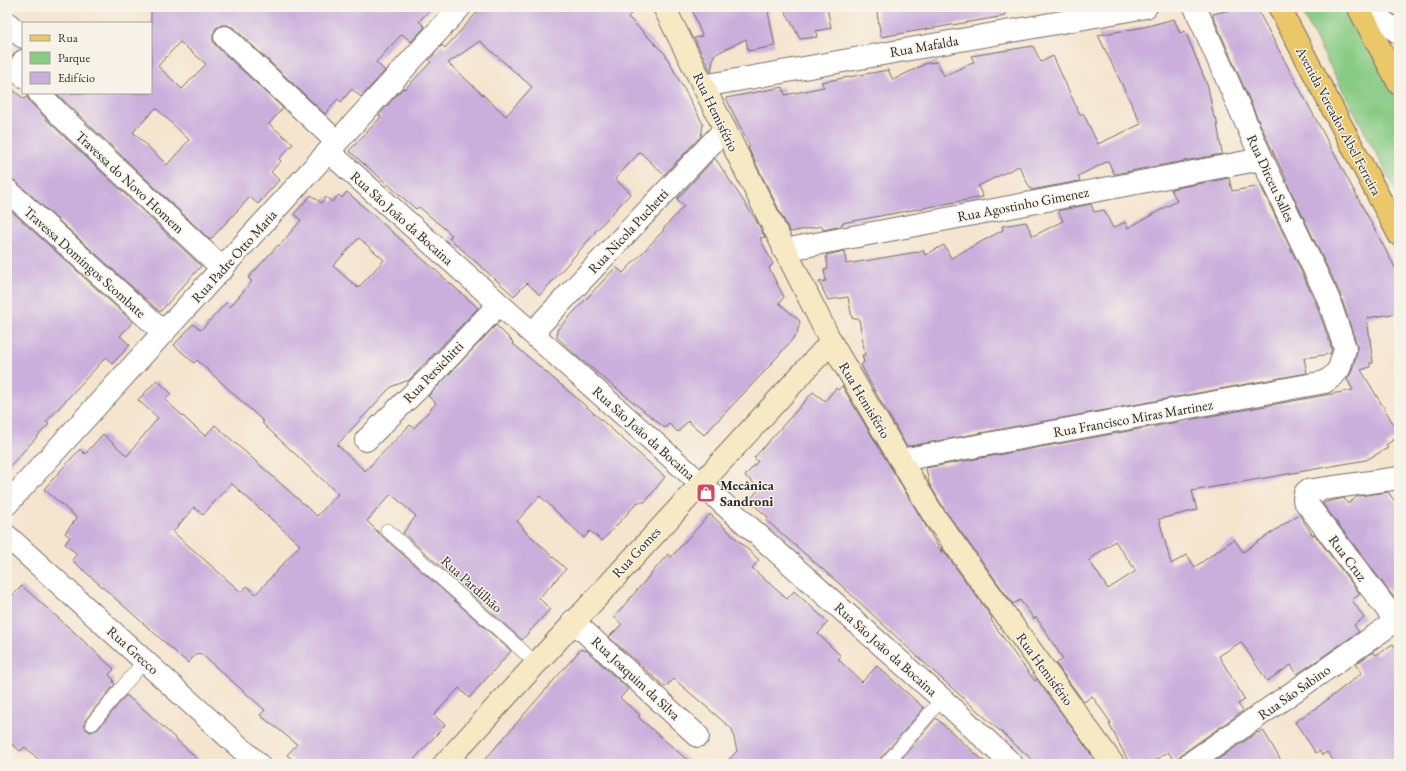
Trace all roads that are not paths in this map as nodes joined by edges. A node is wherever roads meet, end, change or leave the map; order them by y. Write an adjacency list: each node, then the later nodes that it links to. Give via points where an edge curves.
1 (460, 7): 17 (street, Rua Padre Otto Maria)
2 (664, 7): 14 (street, Rua Hemisfério)
3 (1146, 7): 8 (street, Rua Mafalda)
4 (1194, 7): 18 (street, Rua Dirceu Salles)
5 (1280, 7): 20 (main road, Avenida Vereador Abel Ferreira)
6 (1358, 7): 13 (main road)
7 (1364, 7): 10 (street)
8 (1112, 10): 14 (street, Rua Mafalda)
9 (7, 23): 11 (street)
10 (1399, 33)
11 (22, 36)
12 (225, 37): 17 (street)
13 (1399, 84)
14 (703, 86): 16 (street, Rua Hemisfério)
15 (40, 94): 22 (street, Travessa do Novo Homem)
16 (725, 129): 21 (street, Rua Hemisfério); 25 (street, Rua Nicola Puchetti)
17 (333, 147): 22 (street, Rua Padre Otto Maria); 23 (street, Rua São João da Bocaina)
18 (1262, 159): 21 (street, Rua Agostinho Gimenez); 27 (street, Rua Dirceu Salles, via 1328,298)
19 (7, 190): 24 (street, Travessa Domingos Scombate)
20 (1399, 235)
21 (784, 250): 26 (street, Rua Hemisfério)
22 (223, 269): 24 (street, Rua Padre Otto Maria)
23 (499, 304): 25 (street, Rua São João da Bocaina); 28 (street, Rua Persichitti)
24 (164, 333): 32 (street, Rua Padre Otto Maria)
25 (532, 334): 31 (street, Rua São João da Bocaina)
26 (830, 342): 29 (street, Rua Hemisfério); 31 (street, Rua Gomes)
27 (1345, 349): 29 (street, Rua Francisco Miras Martinez, via 1339,369 1325,382)
28 (366, 440)
29 (901, 460): 46 (street, Rua Hemisfério, via 934,516)
30 (1399, 478): 36 (street, Rua Cruz, via 1304,493 1304,500)
31 (700, 483): 35 (street, Rua Gomes); 39 (street, Rua São João da Bocaina)
32 (7, 504)
33 (387, 530): 38 (lane, Rua Pardilhão)
34 (7, 536): 37 (street, Rua Grecco)
35 (573, 621): 38 (street, Rua Gomes); 41 (street, Rua Joaquim da Silva)
36 (1397, 621): 47 (street, Rua São Sabino)
37 (145, 660): 40 (lane); 42 (street, Rua Grecco)
38 (536, 663): 43 (street, Rua Gomes)
39 (942, 699): 44 (lane); 45 (street, Rua São João da Bocaina)
40 (92, 724)
41 (698, 736)
42 (258, 764)
43 (444, 764)
44 (886, 764)
45 (1012, 764)
46 (1114, 764)
47 (1189, 764)

